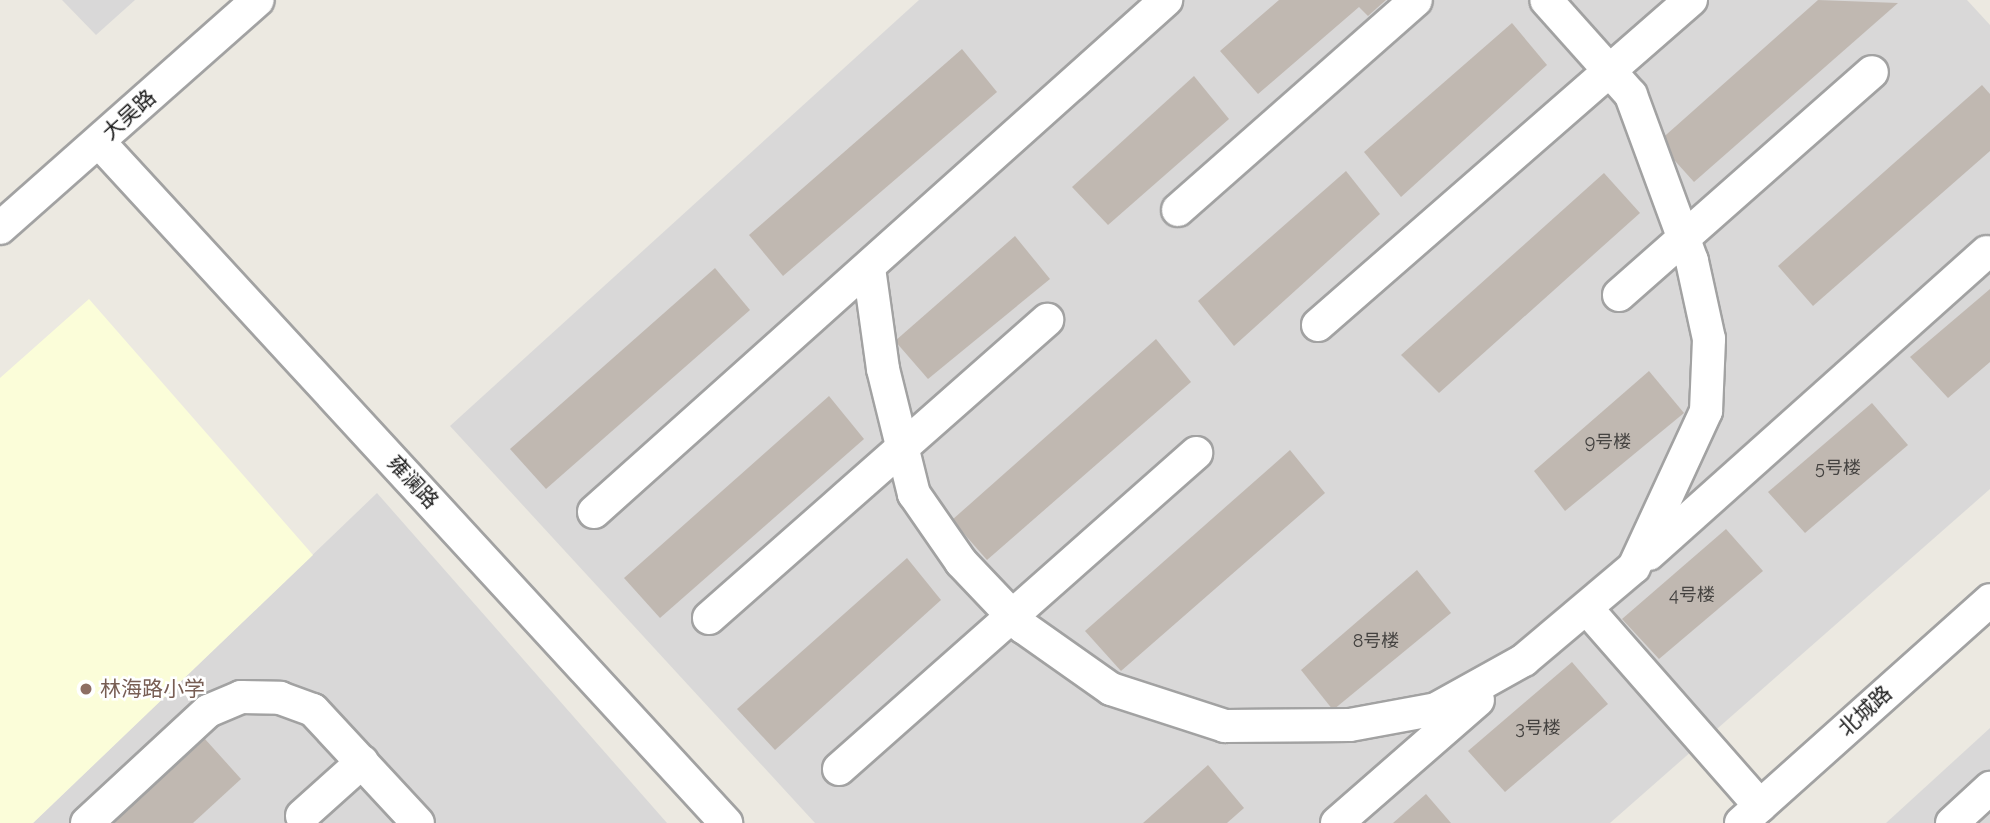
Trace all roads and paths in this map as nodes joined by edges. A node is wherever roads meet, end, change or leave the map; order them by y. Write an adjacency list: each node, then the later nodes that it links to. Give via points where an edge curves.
1 (258, 0): 8 (street, 大吴路)
2 (1166, 0): 13 (street)
3 (1416, 0): 9 (street)
4 (1546, 0): 6 (street)
5 (1691, 0): 6 (street)
6 (1610, 70): 11 (street, via 1630,95); 16 (street)
7 (1872, 72): 11 (street)
8 (99, 142): 10 (street, 大吴路); 33 (street, 雍澜路)
9 (1178, 210)
10 (0, 228)
11 (1684, 238): 14 (street); 20 (street, via 1709,339 1706,411)
12 (1987, 252): 20 (street)
13 (869, 268): 17 (street); 19 (street)
14 (1619, 295)
15 (1047, 320): 17 (street)
16 (1318, 325)
17 (902, 447): 23 (street, via 914,495 961,562); 24 (street)
18 (1196, 453): 23 (street)
19 (594, 512)
20 (1634, 567): 22 (street)
21 (1990, 600): 29 (street, 北城路)
22 (1588, 610): 25 (street); 29 (street)
23 (1012, 616): 25 (street, via 1111,689 1225,726 1350,725 1436,709); 27 (street)
24 (709, 618)
25 (1524, 660): 34 (street)
26 (362, 762): 30 (street); 31 (street, via 313,709 280,698 242,697 208,711); 32 (street)
27 (839, 769)
28 (1990, 788): 35 (street)
29 (1750, 814)
30 (302, 816)
31 (87, 823)
32 (418, 823)
33 (726, 823)
34 (1337, 823)
35 (1951, 823)

